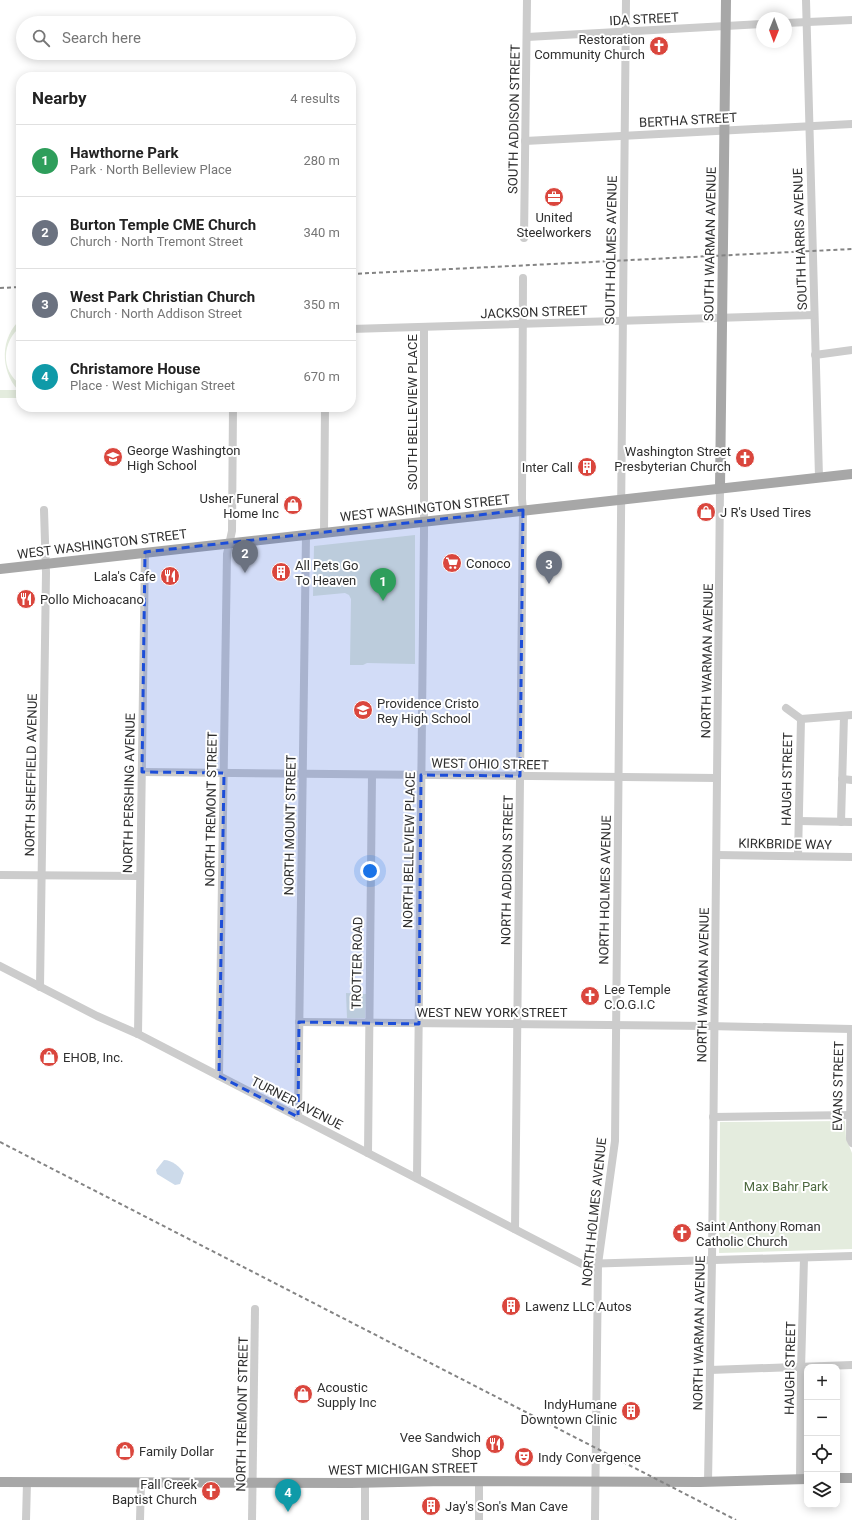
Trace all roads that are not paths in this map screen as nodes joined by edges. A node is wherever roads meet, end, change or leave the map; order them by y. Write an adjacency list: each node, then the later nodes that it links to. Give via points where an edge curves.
1 (527, 0): 11 (street, SOUTH ADDISON STREET)
2 (626, 0): 10 (street, SOUTH HOLMES AVENUE)
3 (726, 0): 9 (main road, SOUTH WARMAN AVENUE)
4 (806, 0): 6 (street, SOUTH HARRIS AVENUE)
5 (852, 20): 6 (street)
6 (806, 22): 7 (street); 13 (street, SOUTH HARRIS AVENUE)
7 (792, 23)
8 (756, 24): 9 (street, IDA STREET)
9 (726, 26): 10 (street, IDA STREET); 14 (main road, SOUTH WARMAN AVENUE)
10 (626, 32): 11 (street, IDA STREET); 15 (street, SOUTH HOLMES AVENUE)
11 (527, 37): 16 (street, SOUTH ADDISON STREET)
12 (852, 124): 13 (street, BERTHA STREET)
13 (809, 126): 14 (street, BERTHA STREET); 19 (street, SOUTH HARRIS AVENUE)
14 (724, 131): 15 (street, BERTHA STREET); 20 (main road, SOUTH WARMAN AVENUE)
15 (624, 136): 16 (street, BERTHA STREET); 21 (street, SOUTH HOLMES AVENUE)
16 (525, 141): 17 (street, SOUTH ADDISON STREET)
17 (524, 238)
18 (523, 278): 22 (street)
19 (814, 315): 20 (street, JACKSON STREET); 26 (street, SOUTH HARRIS AVENUE)
20 (722, 317): 21 (street, JACKSON STREET); 31 (main road, SOUTH WARMAN AVENUE)
21 (622, 321): 22 (street, JACKSON STREET); 32 (street, SOUTH HOLMES AVENUE)
22 (523, 324): 23 (street, JACKSON STREET); 34 (street)
23 (424, 327): 24 (street, JACKSON STREET); 35 (street, SOUTH BELLEVIEW PLACE)
24 (356, 329)
25 (852, 350): 26 (street)
26 (815, 355): 30 (street, SOUTH HARRIS AVENUE)
27 (233, 412): 38 (street, NORTH TREMONT STREET, via 232,531)
28 (325, 412): 36 (street)
29 (852, 474): 30 (main road, WEST WASHINGTON STREET)
30 (819, 477): 31 (main road, WEST WASHINGTON STREET)
31 (720, 488): 32 (main road, WEST WASHINGTON STREET); 52 (street, NORTH WARMAN AVENUE)
32 (622, 499): 34 (main road, WEST WASHINGTON STREET); 51 (street, NORTH HOLMES AVENUE)
33 (44, 510): 40 (street, NORTH SHEFFIELD AVENUE)
34 (523, 510): 35 (main road, WEST WASHINGTON STREET); 50 (street, NORTH ADDISON STREET)
35 (424, 522): 36 (main road, WEST WASHINGTON STREET); 49 (street, NORTH BELLEVIEW PLACE)
36 (324, 533): 37 (main road, WEST WASHINGTON STREET)
37 (306, 535): 38 (main road, WEST WASHINGTON STREET); 47 (street, NORTH MOUNT STREET)
38 (229, 543): 39 (main road, WEST WASHINGTON STREET); 46 (street, NORTH TREMONT STREET)
39 (145, 552): 40 (main road, WEST WASHINGTON STREET); 45 (street, NORTH PERSHING AVENUE)
40 (46, 564): 41 (main road, WEST WASHINGTON STREET); 62 (street, NORTH SHEFFIELD AVENUE)
41 (0, 569)
42 (786, 708): 44 (street, HAUGH STREET)
43 (848, 715): 44 (street); 53 (street)
44 (801, 719): 55 (street, HAUGH STREET)
45 (142, 772): 46 (street, WEST OHIO STREET); 63 (street, NORTH PERSHING AVENUE)
46 (224, 773): 47 (street, WEST OHIO STREET); 74 (street, NORTH TREMONT STREET)
47 (303, 774): 48 (street, WEST OHIO STREET); 66 (street, NORTH MOUNT STREET)
48 (372, 775): 49 (street, WEST OHIO STREET); 67 (street, TROTTER ROAD)
49 (421, 775): 50 (street, WEST OHIO STREET); 68 (street, NORTH BELLEVIEW PLACE)
50 (520, 776): 51 (street, WEST OHIO STREET); 69 (street, NORTH ADDISON STREET)
51 (619, 777): 52 (street, WEST OHIO STREET); 70 (street, NORTH HOLMES AVENUE)
52 (717, 778): 58 (street, NORTH WARMAN AVENUE)
53 (842, 779): 54 (street); 56 (street)
54 (852, 780)
55 (799, 821): 56 (street); 59 (street, HAUGH STREET)
56 (841, 822): 57 (street)
57 (852, 822)
58 (717, 855): 59 (street, KIRKBRIDE WAY); 71 (street, NORTH WARMAN AVENUE)
59 (798, 856): 60 (street, KIRKBRIDE WAY)
60 (852, 857)
61 (0, 875): 62 (street)
62 (41, 875): 63 (street); 65 (street, NORTH SHEFFIELD AVENUE)
63 (140, 876): 73 (street, NORTH PERSHING AVENUE)
64 (0, 966): 65 (street, TURNER AVENUE)
65 (40, 987): 73 (street, TURNER AVENUE)
66 (299, 1022): 67 (street, WEST NEW YORK STREET); 76 (street, NORTH MOUNT STREET)
67 (369, 1023): 68 (street, WEST NEW YORK STREET); 79 (street, TROTTER ROAD)
68 (419, 1024): 69 (street, WEST NEW YORK STREET); 80 (street, NORTH BELLEVIEW PLACE)
69 (517, 1024): 70 (street, WEST NEW YORK STREET); 81 (street, NORTH ADDISON STREET)
70 (616, 1025): 71 (street, WEST NEW YORK STREET); 85 (street, NORTH HOLMES AVENUE, via 614,1148)
71 (715, 1026): 72 (street, WEST NEW YORK STREET); 77 (street, NORTH WARMAN AVENUE)
72 (852, 1029): 75 (street, EVANS STREET)
73 (138, 1034): 74 (street, TURNER AVENUE)
74 (219, 1076): 76 (street, TURNER AVENUE)
75 (851, 1115): 77 (street); 78 (street, EVANS STREET)
76 (298, 1116): 79 (street, TURNER AVENUE)
77 (714, 1117): 84 (street, NORTH WARMAN AVENUE)
78 (852, 1143)
79 (368, 1152): 80 (street, TURNER AVENUE)
80 (417, 1178): 81 (street, TURNER AVENUE)
81 (515, 1229): 85 (street, TURNER AVENUE, via 582,1264)
82 (852, 1256): 83 (street)
83 (804, 1258): 84 (street); 88 (street, HAUGH STREET)
84 (712, 1260): 85 (street); 89 (street, NORTH WARMAN AVENUE)
85 (598, 1264): 94 (street, NORTH HOLMES AVENUE)
86 (255, 1309): 99 (street, NORTH TREMONT STREET)
87 (852, 1365): 88 (street)
88 (801, 1367): 89 (street); 92 (street, HAUGH STREET)
89 (710, 1370): 98 (street, NORTH WARMAN AVENUE)
90 (840, 1478): 91 (main road)
91 (852, 1478)
92 (804, 1479): 98 (main road, WEST MICHIGAN STREET)
93 (479, 1481): 94 (main road, WEST MICHIGAN STREET); 100 (main road, WEST MICHIGAN STREET); 105 (street)
94 (596, 1481): 98 (main road, WEST MICHIGAN STREET); 106 (street, NORTH HOLMES AVENUE)
95 (0, 1482): 96 (main road, WEST MICHIGAN STREET)
96 (27, 1482): 97 (main road, WEST MICHIGAN STREET); 101 (street)
97 (141, 1482): 99 (main road, WEST MICHIGAN STREET); 102 (street)
98 (708, 1482)
99 (253, 1483): 100 (main road, WEST MICHIGAN STREET); 103 (street, NORTH TREMONT STREET)
100 (365, 1483): 104 (street)
101 (26, 1520)
102 (140, 1520)
103 (252, 1520)
104 (365, 1520)
105 (479, 1520)
106 (595, 1520)

